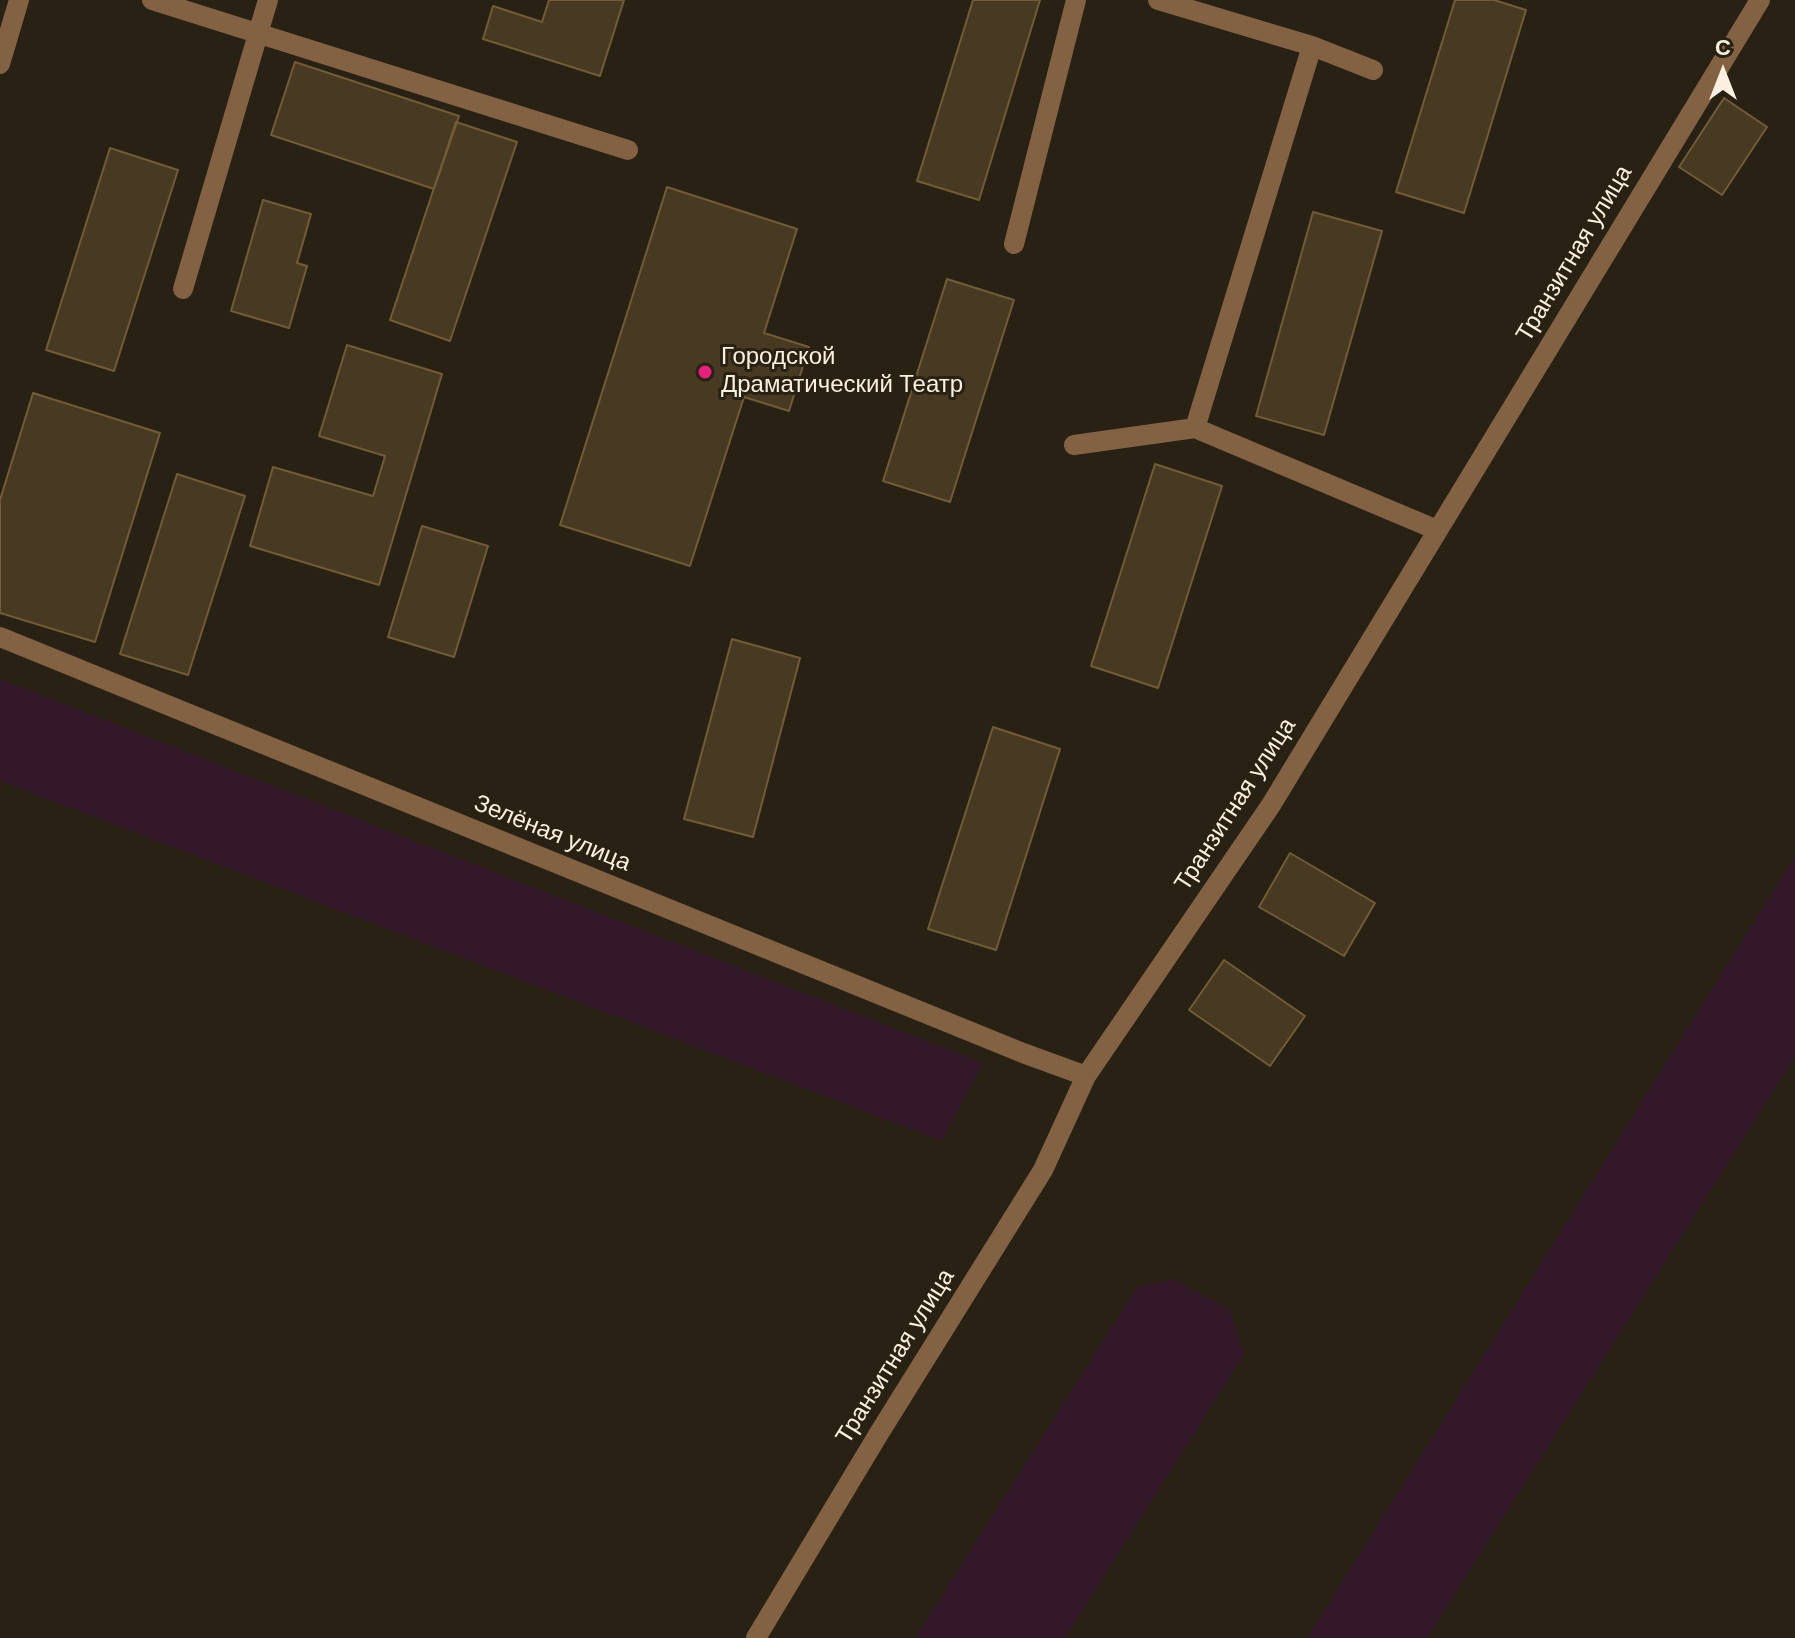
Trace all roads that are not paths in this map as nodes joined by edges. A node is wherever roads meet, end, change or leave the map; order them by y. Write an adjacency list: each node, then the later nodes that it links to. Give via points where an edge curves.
1 (19, 0): 9 (street)
2 (152, 0): 7 (street)
3 (268, 0): 7 (street)
4 (1076, 0): 12 (street)
5 (1158, 0): 8 (street)
6 (1760, 0): 16 (street, Транзитная улица)
7 (258, 33): 11 (street); 13 (street)
8 (1312, 46): 10 (street); 14 (street)
9 (0, 64)
10 (1373, 70)
11 (628, 150)
12 (1014, 244)
13 (183, 289)
14 (1195, 428): 15 (street); 16 (street)
15 (1074, 445)
16 (1437, 530): 18 (street, Транзитная улица, via 1271,805)
17 (0, 637): 18 (street, Зелёная улица)
18 (1086, 1076): 19 (street, Транзитная улица, via 1043,1170)
19 (756, 1638)

